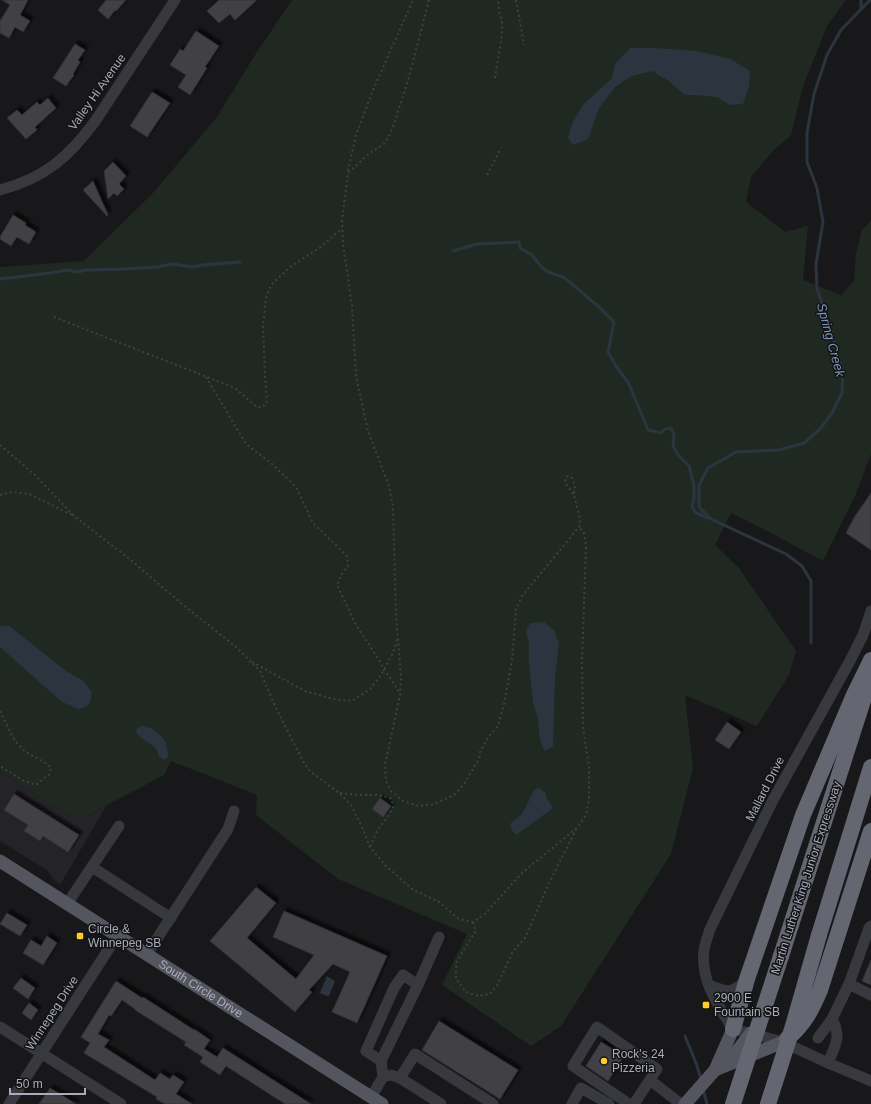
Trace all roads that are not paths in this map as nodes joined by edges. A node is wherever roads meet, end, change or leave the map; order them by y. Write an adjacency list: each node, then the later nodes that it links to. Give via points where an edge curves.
1 (176, 0): 2 (street, Valley Hi Avenue, via 84,136 57,163 44,172)
2 (0, 190)
3 (871, 610): 21 (street, Mallard Drive, via 863,635 851,659 773,800 710,929 704,952 705,974)
4 (871, 660): 18 (highway, via 853,696 803,815)
5 (871, 676): 47 (highway, Martin Luther King Junior Expressway, bridge)
6 (871, 767): 48 (highway, bridge)
7 (234, 811): 13 (street, via 228,829)
8 (119, 826): 11 (street)
9 (871, 831): 28 (highway, via 820,990 811,1011 797,1030)
10 (0, 861): 12 (main road, South Circle Drive)
11 (92, 867): 12 (street); 13 (street)
12 (67, 904): 15 (main road, South Circle Drive)
13 (171, 918): 17 (street)
14 (871, 926): 19 (street)
15 (117, 936): 17 (main road, South Circle Drive); 29 (street, Winnepeg Drive)
16 (439, 937): 20 (street)
17 (146, 954): 37 (main road, South Circle Drive)
18 (747, 979): 21 (street, via 729,992); 25 (highway)
19 (849, 984): 22 (street); 23 (street)
20 (418, 985): 30 (street); 30 (street, via 403,975 394,988 366,1051)
21 (709, 985): 25 (street, Mallard Drive, via 717,1004)
22 (871, 995)
23 (832, 1019): 27 (street); 31 (street, via 838,1039)
24 (0, 1027): 29 (street)
25 (734, 1028): 26 (street); 32 (main road)
26 (751, 1033): 28 (street); 32 (main road)
27 (818, 1038)
28 (782, 1042): 31 (street); 32 (main road)
29 (41, 1053): 39 (street, Winnepeg Drive); 40 (street)
30 (381, 1061): 33 (street)
31 (828, 1063): 36 (street)
32 (720, 1068): 38 (main road)
33 (383, 1077): 34 (street, via 390,1075); 37 (street)
34 (400, 1078): 41 (street); 42 (street, via 415,1054)
35 (650, 1080): 38 (street); 45 (street, via 657,1069 597,1027 573,1066); 46 (street)
36 (871, 1081)
37 (376, 1101)
38 (684, 1103)
39 (10, 1104)
40 (121, 1104)
41 (441, 1104)
42 (494, 1104)
43 (572, 1104): 44 (street, via 581,1088)
44 (609, 1104)
45 (629, 1104)
46 (634, 1104)
47 (733, 1104)
48 (768, 1104)

